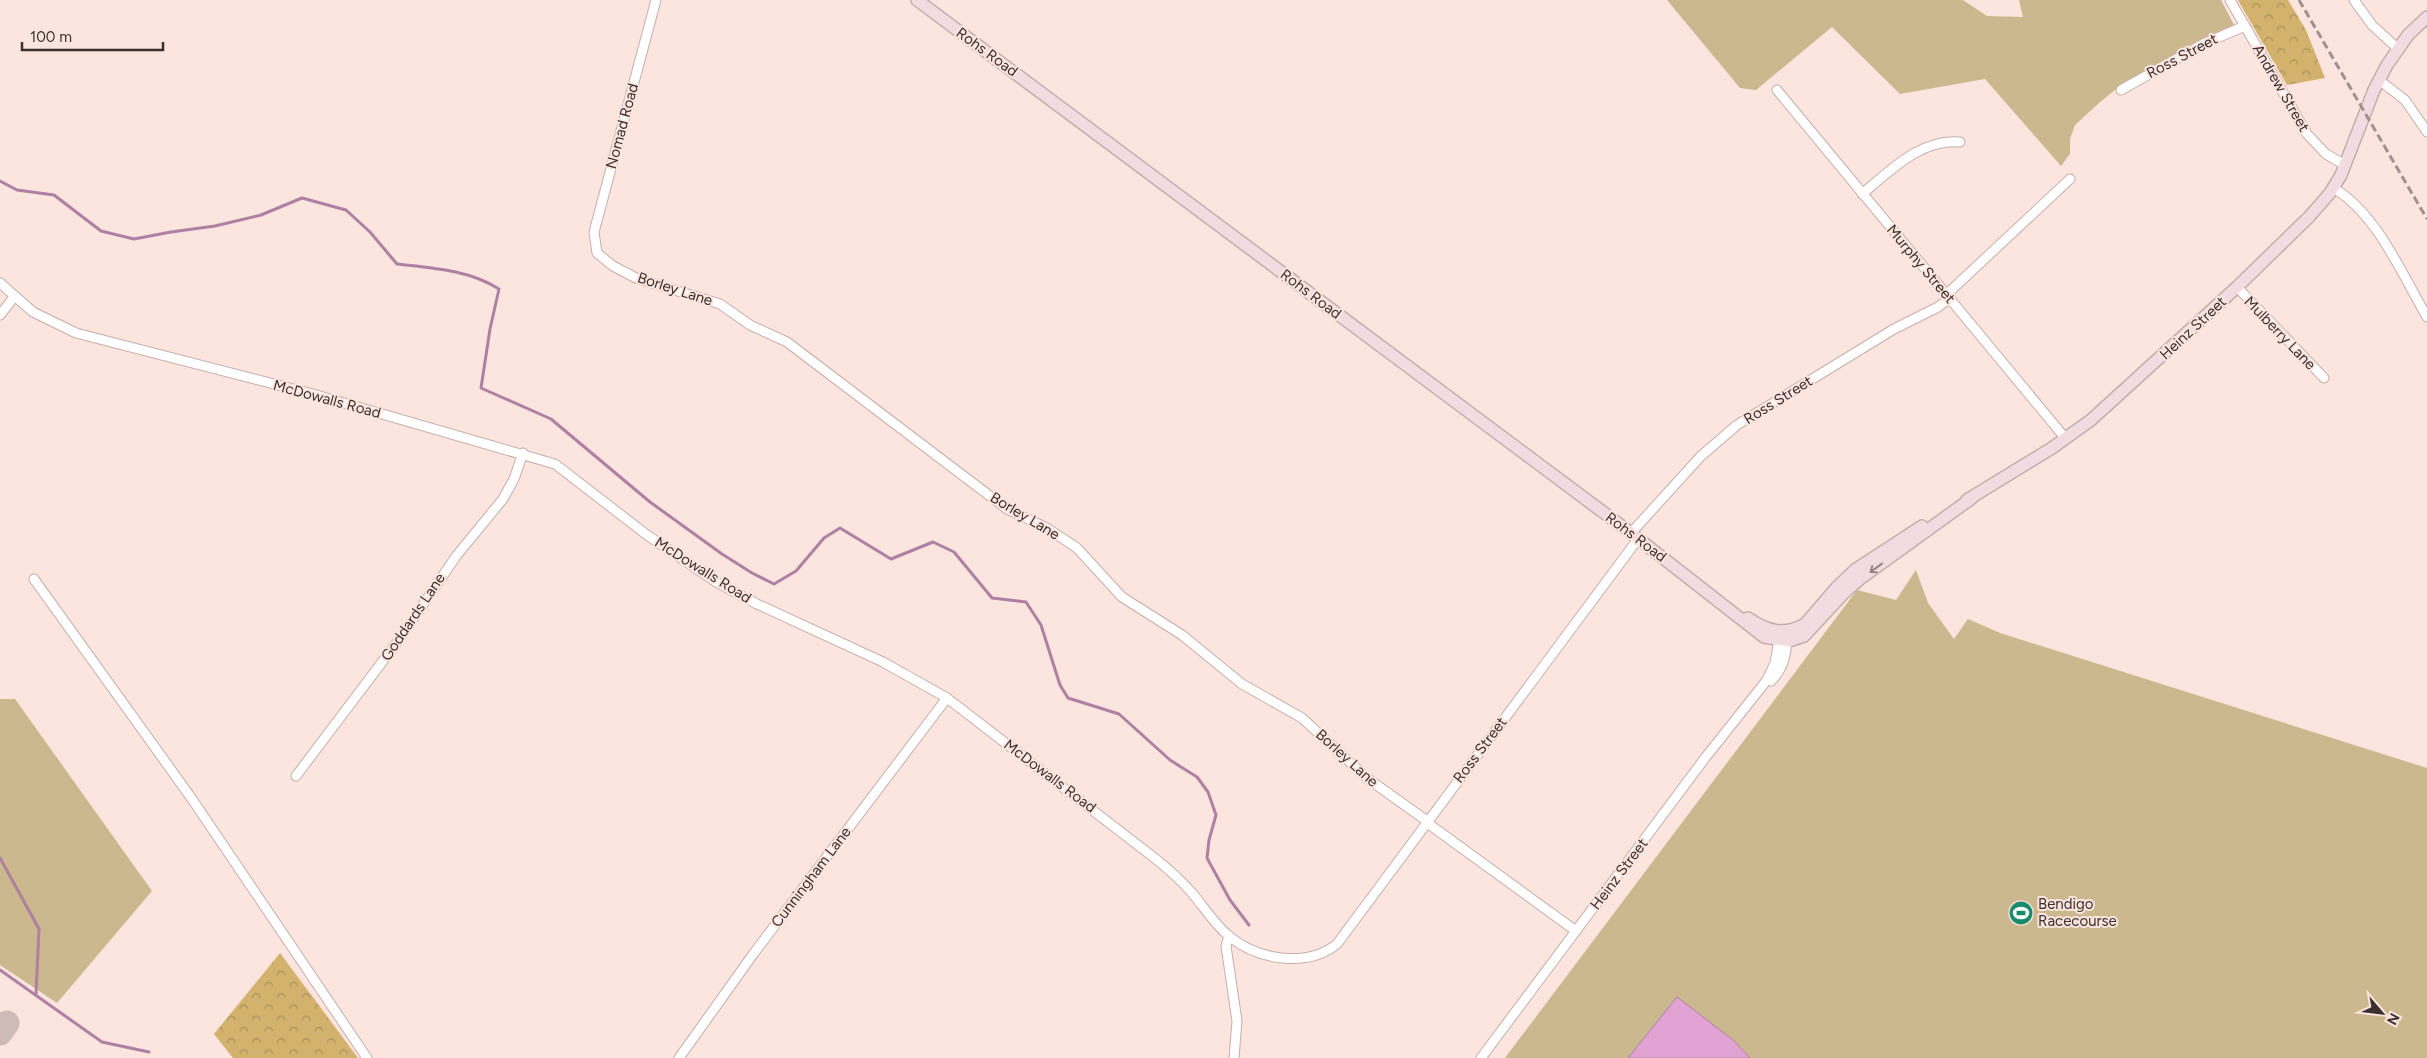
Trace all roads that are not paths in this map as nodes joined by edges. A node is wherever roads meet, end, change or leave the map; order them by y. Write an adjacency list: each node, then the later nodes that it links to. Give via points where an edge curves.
1 (656, 0): 17 (street, Nomad Road, via 594,232)
2 (917, 0): 27 (street, Rohs Road)
3 (2230, 0): 6 (street, Andrew Street)
4 (2354, 0): 7 (street, via 2372,25)
5 (2427, 17): 7 (street, Heinz Street)
6 (2245, 26): 10 (street, Ross Street, via 2203,44); 13 (street, Andrew Street, via 2307,134 2326,154)
7 (2398, 48): 8 (street, Heinz Street)
8 (2379, 80): 11 (street, via 2405,100); 13 (street, Heinz Street)
9 (1777, 90): 16 (street, Murphy Street)
10 (2121, 90)
11 (2427, 132)
12 (1960, 142): 16 (street, via 1945,141 1916,152)
13 (2346, 165): 15 (street, Heinz Street)
14 (2070, 179): 20 (street, Ross Street)
15 (2334, 188): 19 (street, Heinz Street, via 2309,217); 23 (street, via 2355,204 2372,225)
16 (1862, 194): 20 (street, Murphy Street)
17 (596, 253): 32 (street, Borley Lane, via 636,278 720,304 750,325 787,342 992,498 1077,548 1122,597 1182,635 1242,684 1302,718 1367,778)
18 (0, 283): 21 (street, McDowalls Road)
19 (2236, 287): 24 (street, Mulberry Lane); 25 (street, Heinz Street, via 2118,397)
20 (1948, 296): 25 (street, Murphy Street); 27 (street, Ross Street, via 1938,307 1894,329 1736,425 1701,456)
21 (14, 297): 22 (street); 26 (street, McDowalls Road, via 46,320 86,336 313,394)
22 (0, 315)
23 (2427, 317)
24 (2324, 378)
25 (2066, 439): 29 (street, Heinz Street, via 1893,550 1850,587 1811,630 1796,640)
26 (522, 453): 30 (street, McDowalls Road, via 565,470 647,535 716,582 883,662); 31 (street, Goddards Lane, via 504,499 452,560 398,641)
27 (1634, 536): 29 (street, Rohs Road, via 1757,633); 32 (street, Ross Street)
28 (34, 579): 36 (street, via 192,799)
29 (1784, 636): 33 (street, Heinz Street, via 1772,672 1759,691)
30 (947, 698): 34 (street, McDowalls Road, via 1152,856 1182,882); 37 (street, Cunningham Lane, via 754,953)
31 (296, 776)
32 (1427, 822): 33 (street, Borley Lane); 35 (street, Ross Street, via 1346,933)
33 (1576, 931): 39 (street, Heinz Street)
34 (1229, 936): 35 (street, McDowalls Road, via 1244,946 1269,954 1301,959); 38 (street, via 1226,946 1237,1021)
35 (1319, 956)
36 (367, 1058)
37 (679, 1058)
38 (1234, 1058)
39 (1481, 1058)

